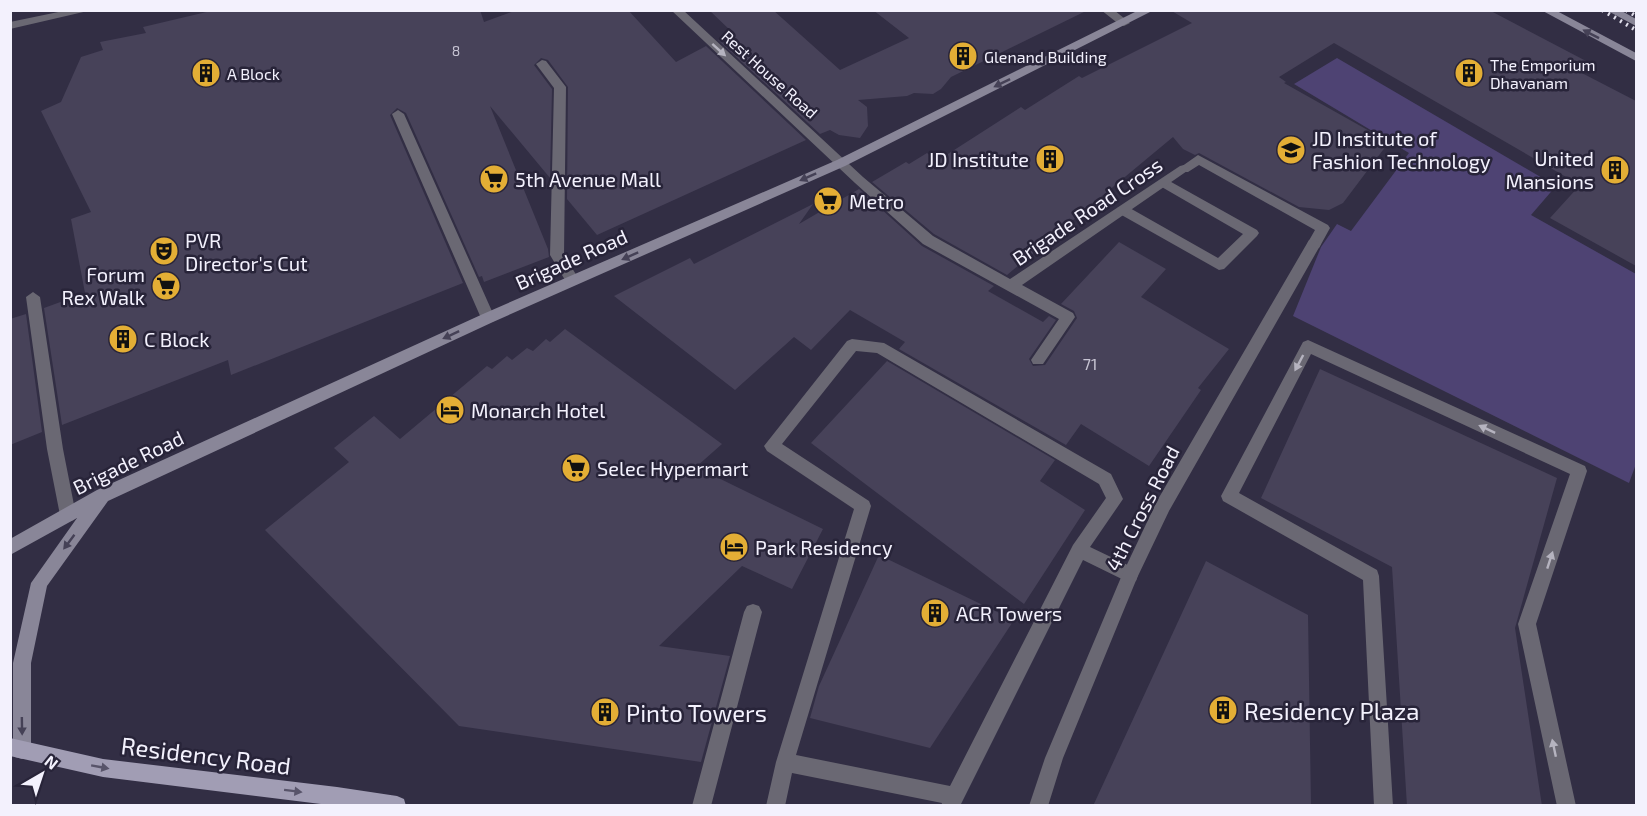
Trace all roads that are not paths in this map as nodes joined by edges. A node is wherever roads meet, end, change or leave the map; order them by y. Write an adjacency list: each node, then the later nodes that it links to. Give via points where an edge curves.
1 (87, 10): 9 (street)
2 (676, 10): 13 (street, Rest House Road, one-way to 13)
3 (1106, 10): 7 (street)
4 (1149, 10): 7 (main road, Brigade Road)
5 (1546, 10): 10 (main road, one-way to 5)
6 (1611, 10): 8 (main road)
7 (1124, 22): 13 (main road, Brigade Road, one-way to 13)
8 (1636, 23)
9 (10, 26)
10 (1636, 57)
11 (542, 64): 17 (street, via 560,87 557,255)
12 (398, 114): 20 (street)
13 (841, 163): 17 (main road, Brigade Road, one-way to 17); 18 (street, Brigade Road Cross, via 928,240)
14 (1164, 183): 15 (street, Brigade Road Cross); 15 (street, via 1252,232 1219,265); 16 (street, Brigade Road Cross, via 1198,159 1323,228)
15 (1123, 210): 18 (street, Brigade Road Cross)
16 (1314, 244): 26 (street, 4th Cross Road, via 1163,506)
17 (573, 281): 20 (main road, Brigade Road)
18 (1011, 285): 21 (street, Brigade Road Cross, via 1068,317)
19 (33, 297): 23 (street, via 55,449)
20 (488, 318): 22 (main road, Brigade Road, one-way to 22)
21 (1038, 360)
22 (104, 495): 23 (main road, Brigade Road); 28 (main road, one-way to 28, via 39,583 22,663)
23 (69, 515): 24 (main road, Brigade Road)
24 (10, 548)
25 (1079, 550): 26 (street); 29 (street, via 1115,499 1105,479 879,347 852,345 772,446 863,506); 30 (street)
26 (1130, 575): 34 (street, 4th Cross Road)
27 (753, 612): 32 (street)
28 (16, 749): 31 (main road, Residency Road, one-way to 31, via 103,768)
29 (785, 762): 30 (street); 33 (street)
30 (953, 801)
31 (397, 806)
32 (701, 806)
33 (775, 806)
34 (1038, 806)
35 (1384, 806): 36 (street, one-way to 35, via 1527,624 1579,471 1308,346 1229,496 1371,576)
36 (1567, 806)

